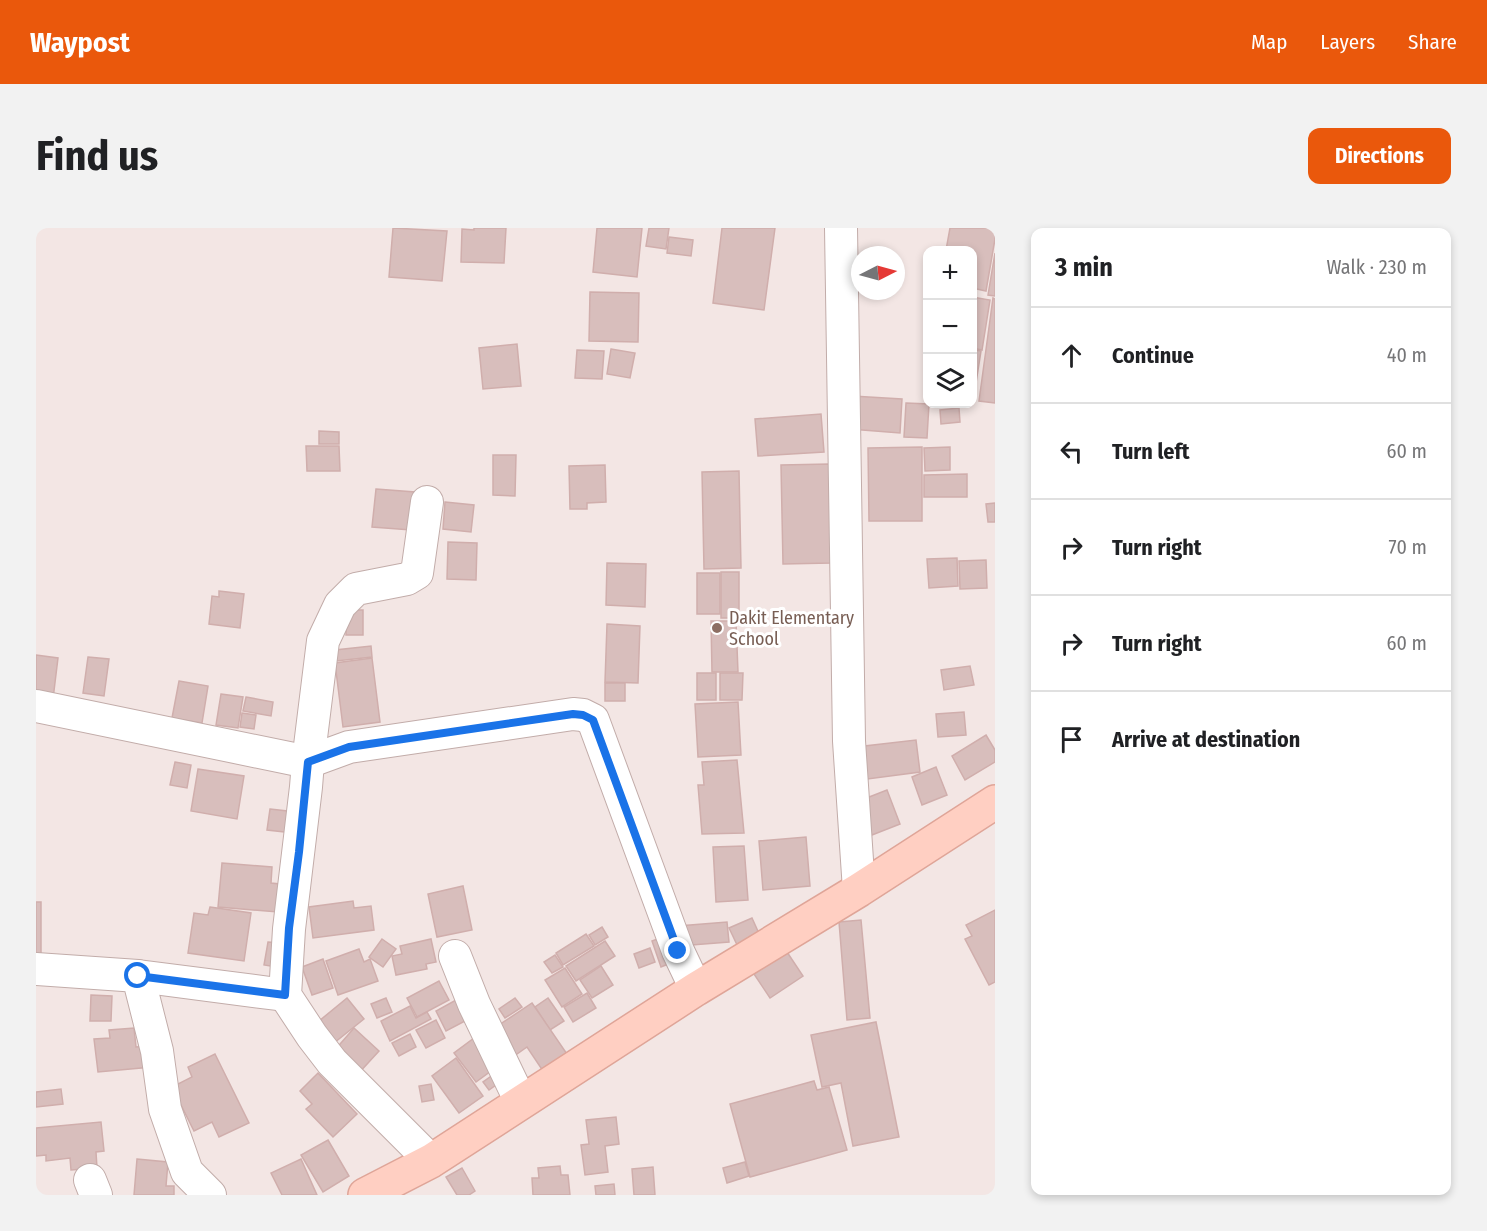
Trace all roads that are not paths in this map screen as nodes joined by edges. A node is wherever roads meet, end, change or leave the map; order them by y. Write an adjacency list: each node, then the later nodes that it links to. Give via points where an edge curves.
1 (841, 228): 6 (street, via 849,741)
2 (427, 502): 4 (street, via 417,573 407,579 356,589 340,605 323,641)
3 (36, 706): 4 (street)
4 (308, 762): 10 (street, via 372,743 573,714 593,720 678,951); 11 (street)
5 (995, 802): 6 (main road)
6 (859, 890): 10 (main road)
7 (455, 956): 12 (street)
8 (36, 969): 9 (street)
9 (138, 976): 11 (street); 14 (street, via 157,1051 165,1109 187,1172)
10 (696, 988): 12 (main road)
11 (285, 995): 13 (street, via 332,1062)
12 (521, 1102): 13 (main road)
13 (431, 1161): 15 (main road)
14 (210, 1195)
15 (365, 1195)

